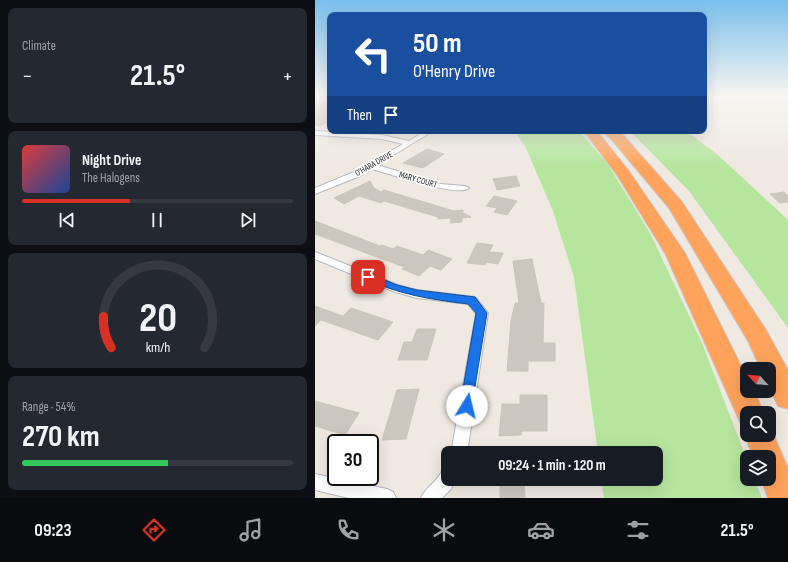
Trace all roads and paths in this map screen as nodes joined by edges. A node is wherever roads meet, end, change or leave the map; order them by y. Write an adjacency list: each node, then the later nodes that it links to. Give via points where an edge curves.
1 (315, 133): 2 (street)
2 (327, 134)
3 (332, 134): 7 (street, via 381,137)
4 (425, 134): 7 (street, O'HARA DRIVE)
5 (592, 134): 13 (highway, via 623,172 675,253)
6 (613, 134): 12 (highway, via 676,206 758,337)
7 (411, 143): 8 (street, O'HARA DRIVE)
8 (371, 166): 9 (street, MARY COURT, via 439,186); 10 (street, O'HARA DRIVE)
9 (465, 188)
10 (315, 191)
11 (315, 255): 14 (street, via 395,288 417,294 471,300 482,313)
12 (788, 397)
13 (747, 406)
14 (460, 446)
15 (776, 477): 20 (highway)
16 (315, 482): 18 (street)
17 (442, 486): 19 (street)
18 (387, 498)
19 (430, 498)
20 (784, 498)

